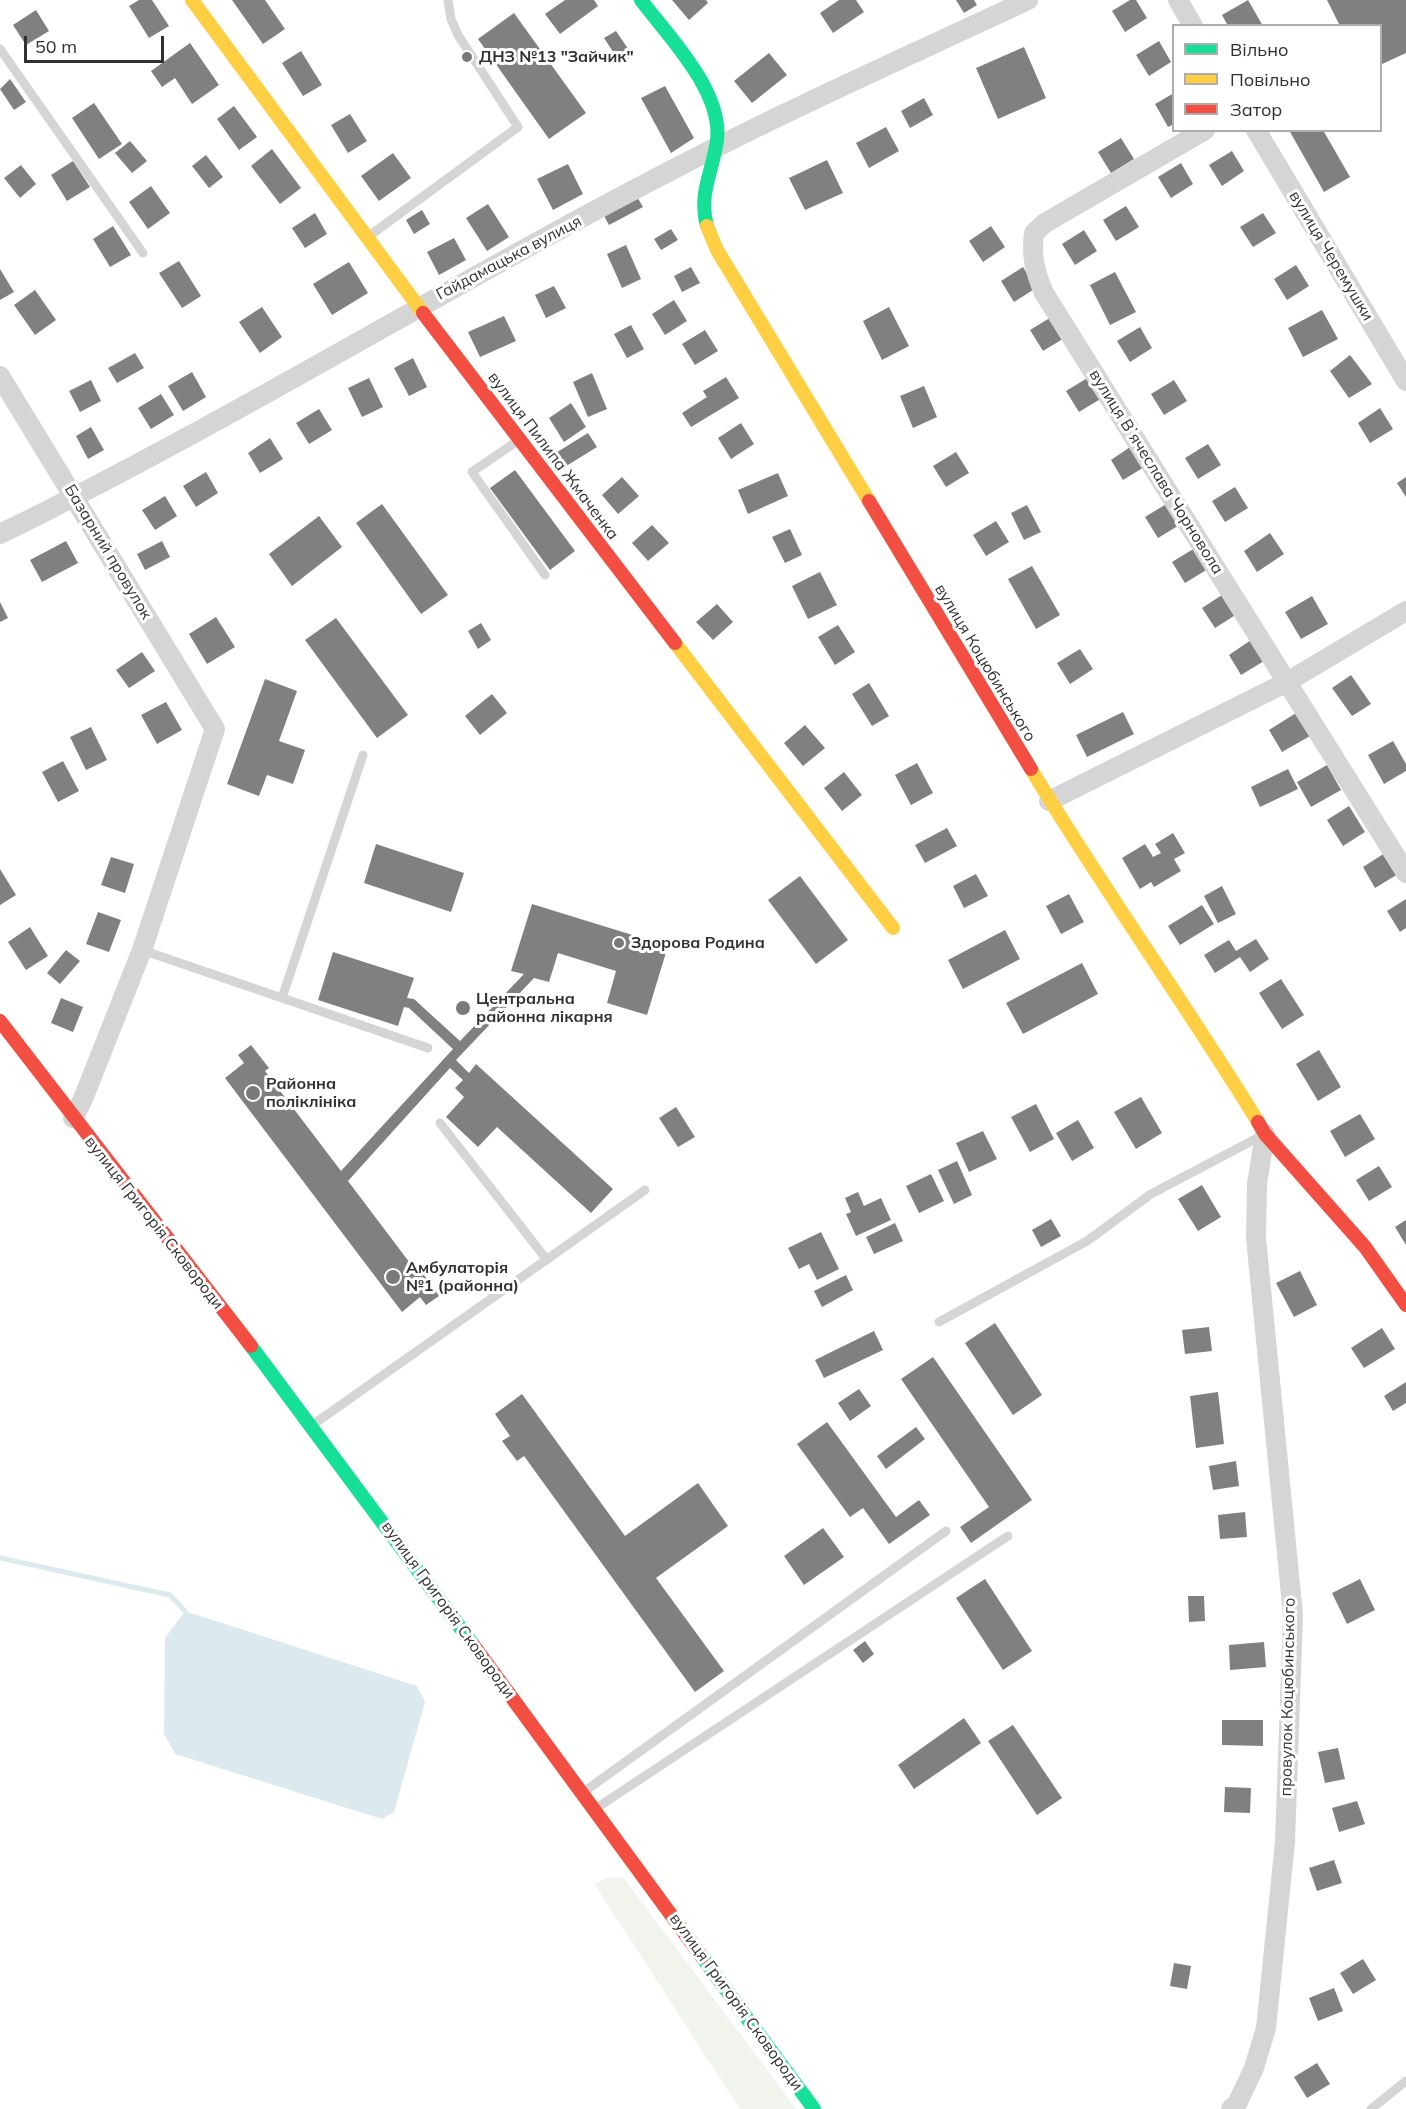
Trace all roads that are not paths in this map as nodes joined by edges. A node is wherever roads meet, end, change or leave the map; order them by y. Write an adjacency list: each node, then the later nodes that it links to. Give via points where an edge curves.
1 (192, 0): 11 (street, вулиця Пилипа Жмаченка)
2 (448, 0): 11 (lane, via 458,35 518,127)
3 (641, 0): 10 (street, вулиця Коцюбинського, via 693,71 712,105)
4 (1028, 0): 10 (street, Гайдамацька вулиця)
5 (1178, 0): 6 (street)
6 (1192, 24)
7 (0, 49): 12 (lane)
8 (1201, 132): 21 (street, вулиця Вʼячеслава Чорновола, via 1045,223 1034,232 1031,255 1044,293)
9 (1257, 132): 15 (street, вулиця Черемушки)
10 (717, 147): 13 (street, Гайдамацька вулиця); 23 (street, вулиця Коцюбинського, via 703,202 704,217 717,250)
11 (368, 237): 13 (street, вулиця Пилипа Жмаченка)
12 (143, 253)
13 (419, 307): 16 (street, вулиця Пилипа Жмаченка); 17 (street, Гайдамацька вулиця)
14 (0, 376): 17 (street, Базарний провулок)
15 (1406, 381)
16 (519, 439): 19 (lane, via 472,472); 25 (street, вулиця Пилипа Жмаченка)
17 (75, 498): 18 (street, Гайдамацька вулиця); 26 (street, Базарний провулок, via 215,729)
18 (0, 534)
19 (545, 575)
20 (1406, 611): 21 (street)
21 (1287, 682): 23 (street); 24 (street, вулиця Вʼячеслава Чорновола)
22 (363, 755): 27 (lane)
23 (1049, 801): 32 (street, вулиця Коцюбинського)
24 (1406, 873)
25 (893, 928)
26 (142, 950): 27 (lane); 30 (street)
27 (282, 998): 29 (lane)
28 (0, 1021): 30 (street, вулиця Григорія Сковороди)
29 (428, 1048)
30 (73, 1118): 37 (street, вулиця Григорія Сковороди)
31 (440, 1123): 34 (lane)
32 (1265, 1134): 35 (street, вулиця Коцюбинського, via 1365,1247); 36 (lane, via 1151,1194 1087,1241); 43 (street, провулок Коцюбинського, via 1257,1184 1256,1238 1293,1615 1285,1842 1266,2028 1254,2068)
33 (645, 1190): 34 (lane)
34 (547, 1260): 37 (lane)
35 (1406, 1305)
36 (939, 1322)
37 (312, 1425): 40 (street, вулиця Григорія Сковороди)
38 (946, 1531): 40 (lane)
39 (1008, 1536): 41 (lane)
40 (582, 1792): 41 (street, вулиця Григорія Сковороди)
41 (595, 1809): 44 (street, вулиця Григорія Сковороди)
42 (1406, 2081): 45 (lane)
43 (1235, 2107)
44 (814, 2109)
45 (1371, 2109)

